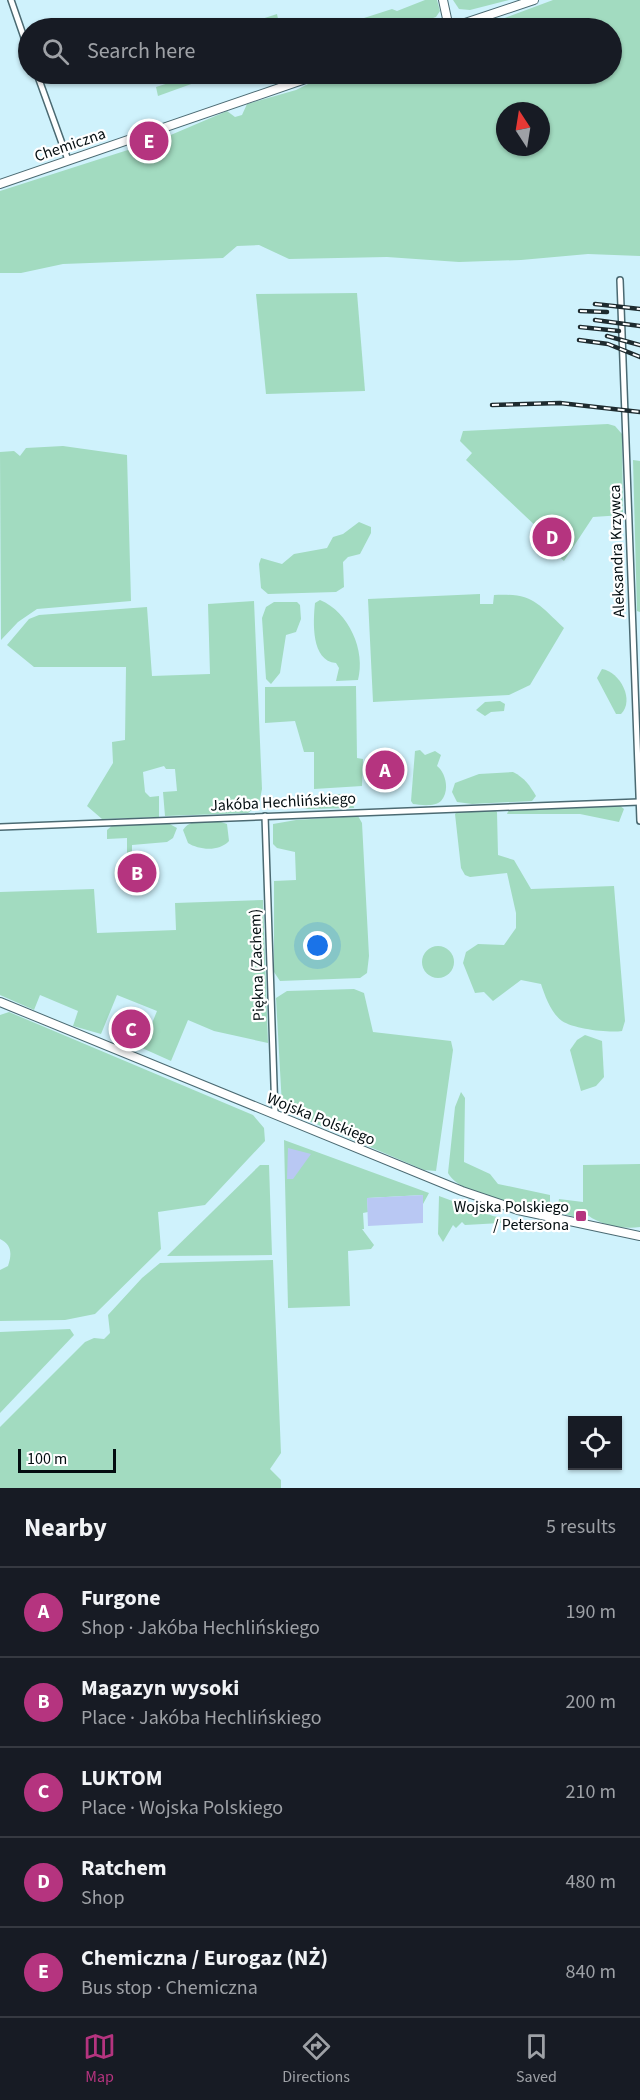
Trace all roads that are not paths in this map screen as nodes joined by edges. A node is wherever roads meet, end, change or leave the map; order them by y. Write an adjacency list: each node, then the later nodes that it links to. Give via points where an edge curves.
1 (11, 0): 6 (street)
2 (443, 0): 4 (street)
3 (534, 0): 5 (street)
4 (448, 18)
5 (480, 18)
6 (18, 20)
7 (41, 84): 9 (street)
8 (291, 84): 9 (street, Chemiczna)
9 (68, 160): 10 (street, Chemiczna)
10 (0, 184)
11 (621, 280): 12 (street, Aleksandra Krzywca)
12 (639, 802): 13 (street, Jakóba Hechlińskiego); 14 (street, Aleksandra Krzywca)
13 (265, 816): 15 (street, Jakóba Hechlińskiego); 17 (street, Piękna (Zachem))
14 (640, 821)
15 (0, 827)
16 (0, 1002): 17 (street, Wojska Polskiego)
17 (275, 1114): 18 (street, Wojska Polskiego, via 518,1210)
18 (640, 1236)

